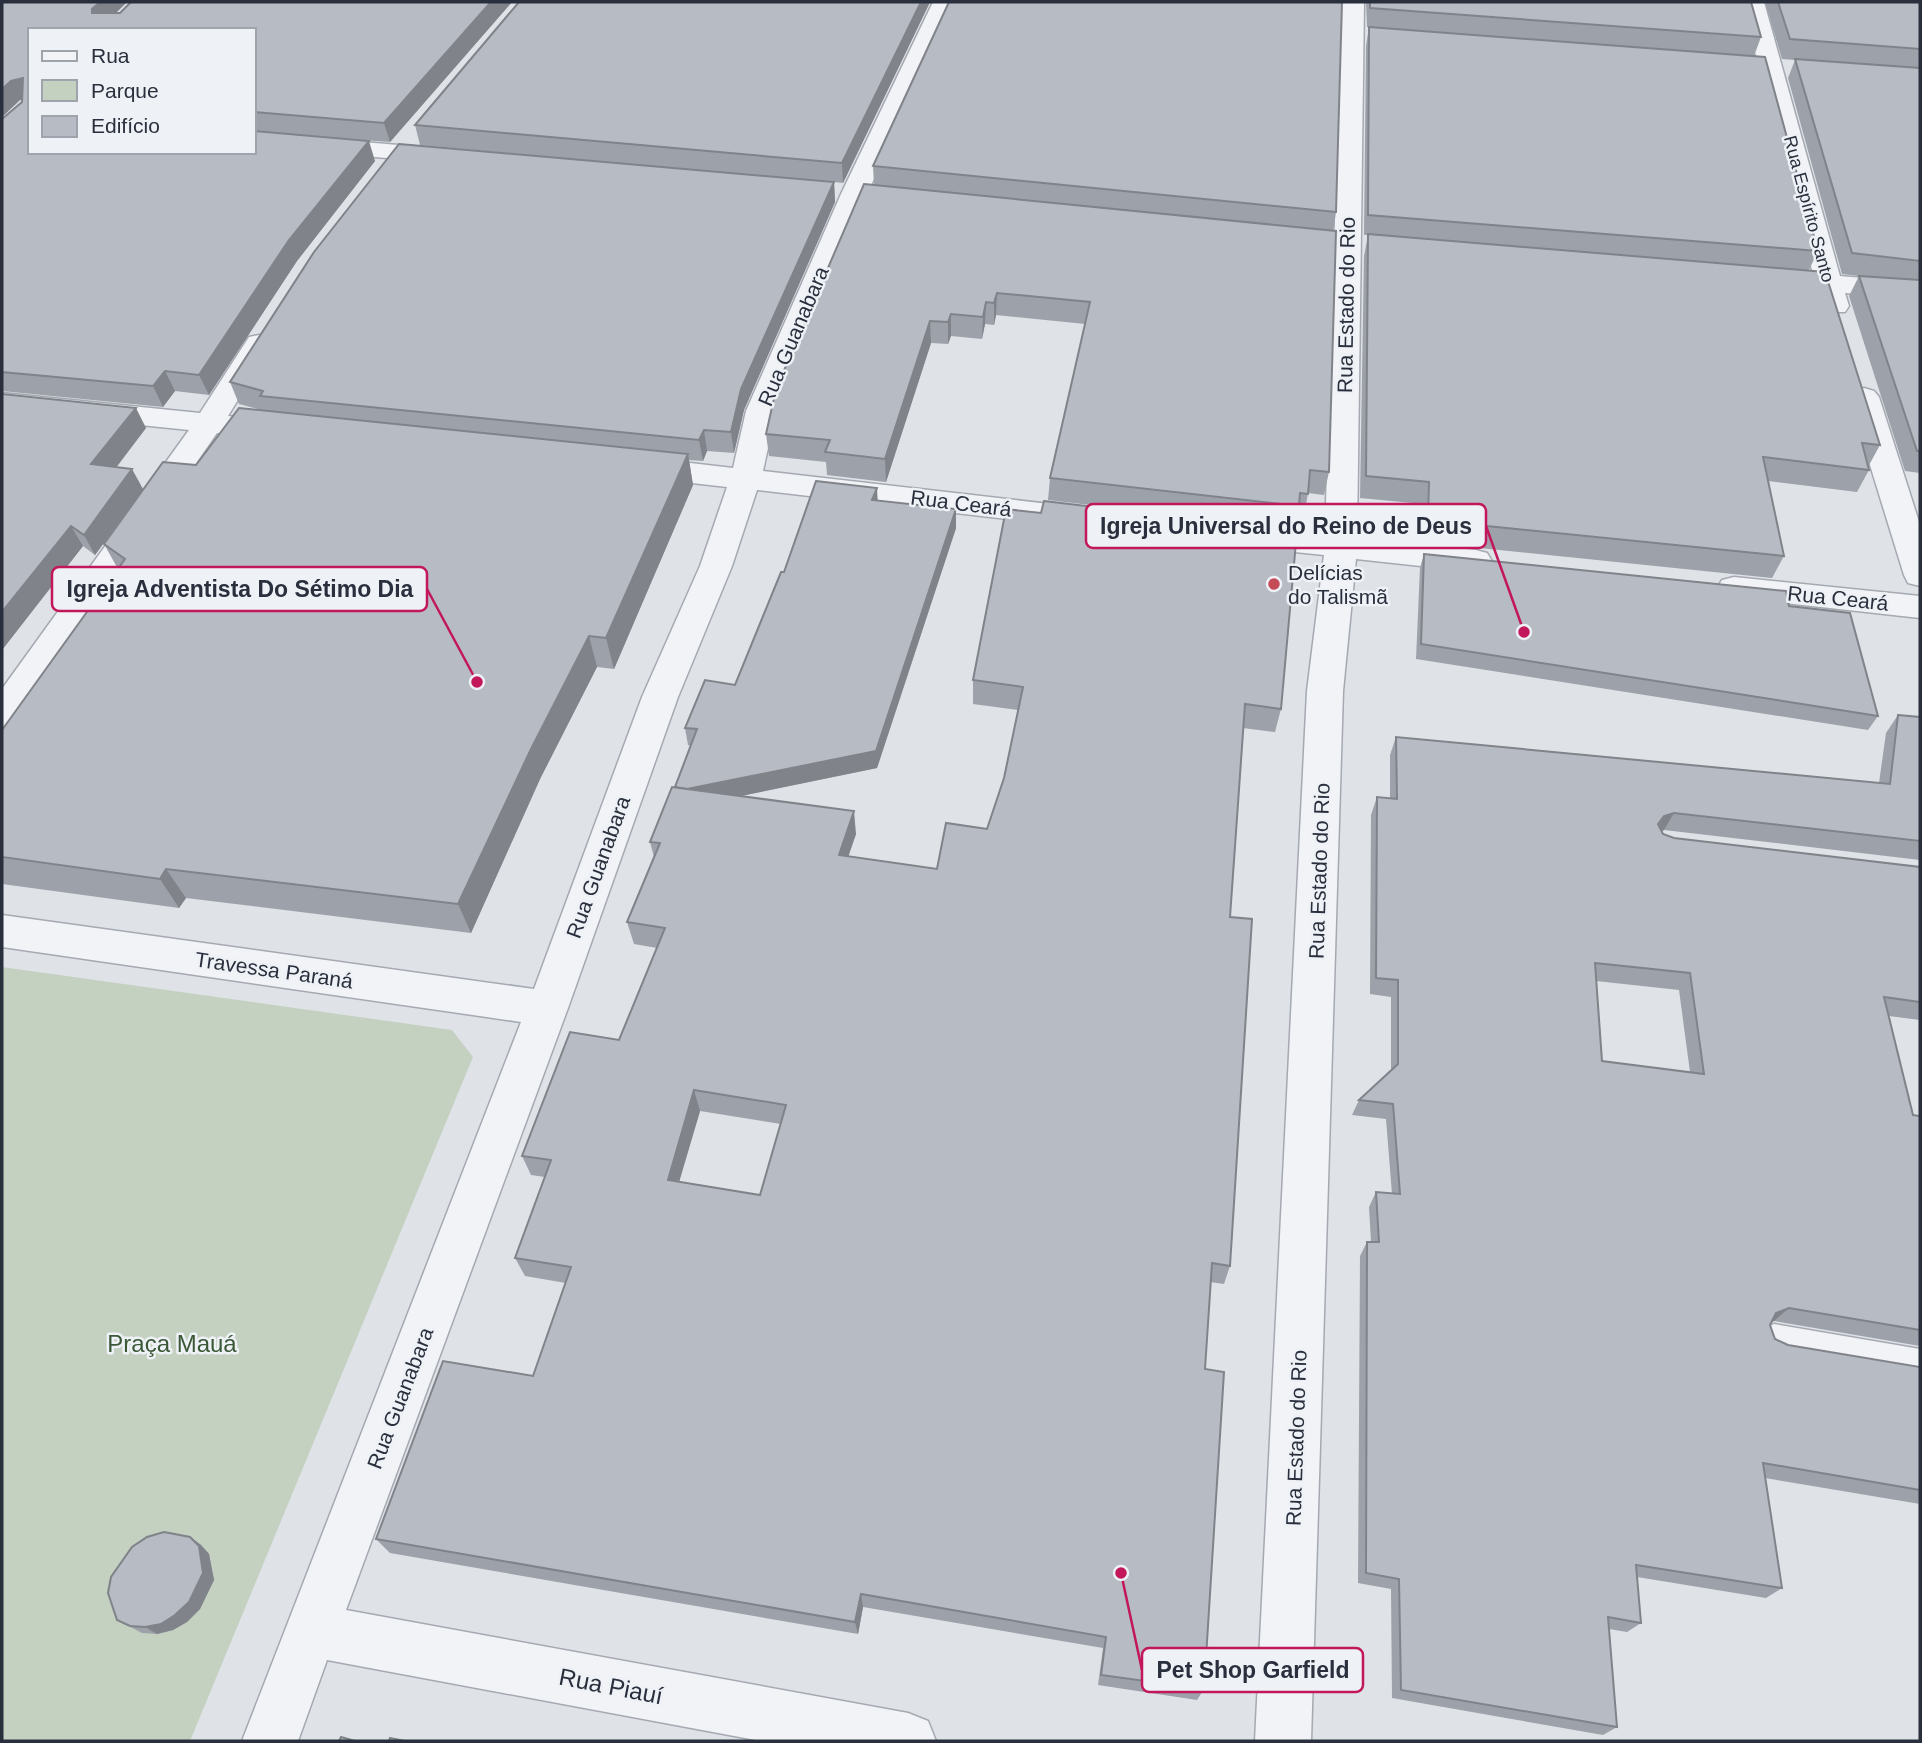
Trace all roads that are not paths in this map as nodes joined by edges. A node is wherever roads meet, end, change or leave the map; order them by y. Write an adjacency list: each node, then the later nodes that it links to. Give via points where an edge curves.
1 (944, 2): 16 (street, Rua Guanabara, via 854,194 761,411)
2 (1753, 2): 7 (street, Rua Espírito Santo)
3 (1355, 16): 19 (street, Rua Estado do Rio)
4 (256, 140): 5 (street)
5 (468, 158)
6 (1746, 276): 7 (street)
7 (1828, 283): 8 (street); 10 (street, Rua Espírito Santo)
8 (1920, 291)
9 (272, 323): 13 (street)
10 (1845, 336)
11 (1857, 376): 21 (street)
12 (2, 402): 13 (street)
13 (207, 422): 14 (street); 24 (street)
14 (304, 432)
15 (608, 464): 16 (street, Rua Ceará)
16 (746, 478): 17 (street, Rua Ceará); 26 (street, Rua Guanabara)
17 (1120, 522)
18 (1216, 533): 19 (street)
19 (1341, 547): 20 (street); 32 (street, Rua Estado do Rio, via 1325,691)
20 (1507, 564)
21 (1920, 575)
22 (1701, 584): 23 (street, Rua Ceará)
23 (1920, 607)
24 (2, 715)
25 (2, 931): 26 (street, Travessa Paraná)
26 (547, 1008): 29 (street, Rua Guanabara)
27 (1774, 1340): 28 (lane)
28 (1920, 1365)
29 (313, 1631): 30 (street, Rua Guanabara); 31 (street, Rua Piauí)
30 (270, 1741)
31 (908, 1741)
32 (1283, 1741)

